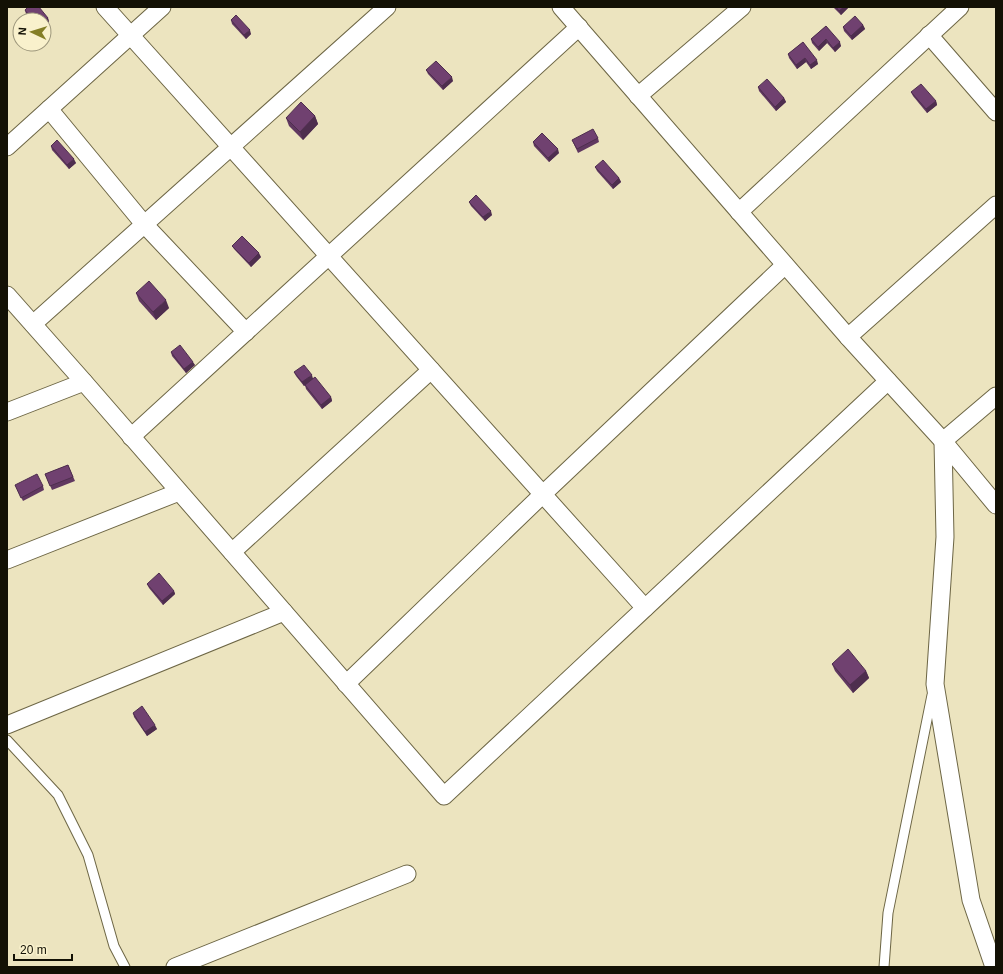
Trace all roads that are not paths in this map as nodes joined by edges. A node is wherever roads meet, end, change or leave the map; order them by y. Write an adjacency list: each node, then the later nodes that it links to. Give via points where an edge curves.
1 (105, 7): 8 (street)
2 (162, 7): 8 (street)
3 (387, 7): 14 (street)
4 (561, 7): 7 (street)
5 (742, 7): 10 (street)
6 (960, 7): 9 (street)
7 (579, 27): 10 (street); 18 (street)
8 (130, 35): 11 (street); 14 (street)
9 (929, 35): 12 (street); 16 (street)
10 (638, 96): 16 (street)
11 (49, 109): 13 (street); 17 (street)
12 (996, 112)
13 (7, 146)
14 (230, 147): 17 (street); 18 (street)
15 (996, 205): 23 (street)
16 (739, 212): 19 (street)
17 (144, 224): 21 (street); 22 (street)
18 (328, 256): 22 (street); 24 (street)
19 (785, 265): 23 (street); 32 (street)
20 (7, 295): 21 (street)
21 (33, 324): 26 (street)
22 (246, 332): 29 (street)
23 (848, 337): 25 (street)
24 (431, 370): 32 (street); 34 (street)
25 (888, 381): 30 (street); 36 (street)
26 (84, 382): 28 (street); 29 (street)
27 (996, 396): 30 (street)
28 (7, 412)
29 (131, 437): 31 (street)
30 (943, 441): 33 (street); 39 (street, via 945,537)
31 (179, 492): 34 (street); 35 (street)
32 (542, 494): 36 (street); 38 (street)
33 (996, 505)
34 (232, 552): 37 (street)
35 (7, 560)
36 (645, 608): 38 (street, via 444,796)
37 (284, 612): 38 (street); 40 (street)
38 (346, 684)
39 (935, 684): 45 (lane, via 888,914); 46 (street, via 971,900)
40 (7, 726)
41 (7, 740): 43 (lane, via 58,794 88,855 114,946)
42 (407, 874): 44 (street)
43 (125, 967)
44 (175, 967)
45 (884, 967)
46 (994, 967)

